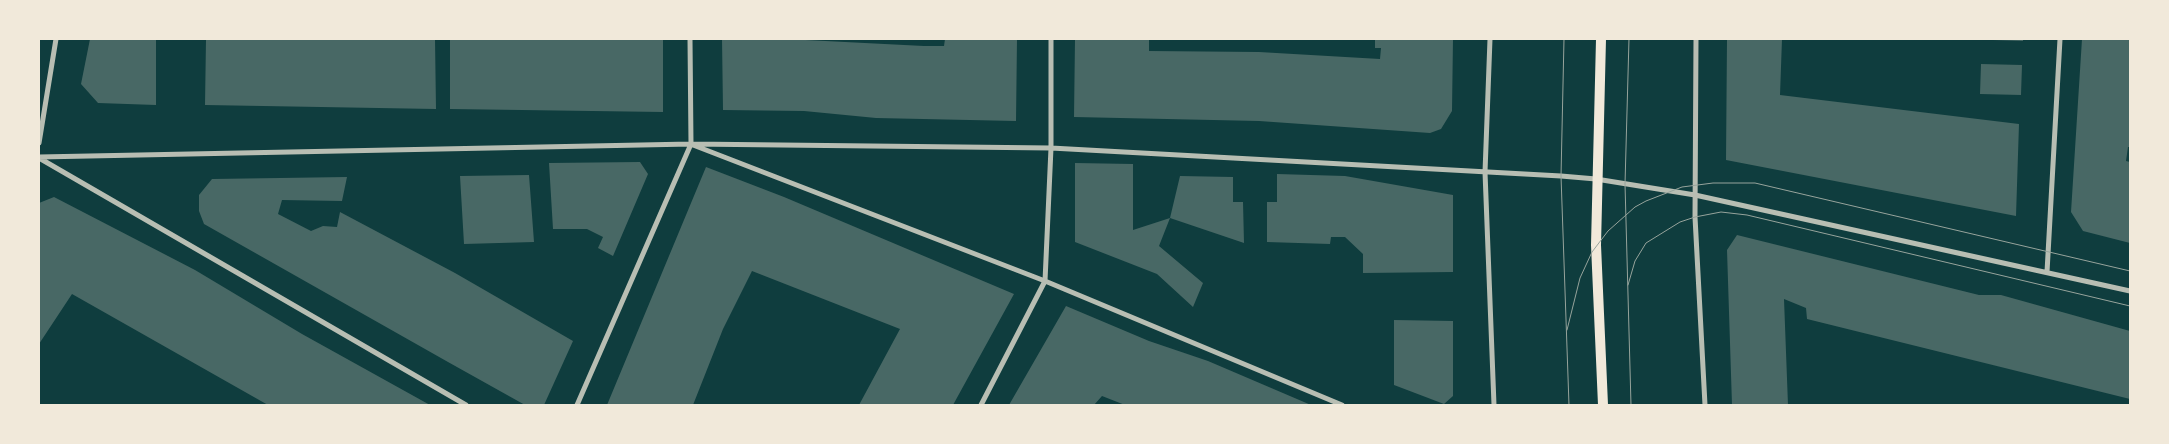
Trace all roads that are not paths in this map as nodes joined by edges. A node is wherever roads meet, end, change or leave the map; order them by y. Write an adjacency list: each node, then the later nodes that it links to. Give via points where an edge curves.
1 (56, 39): 8 (street)
2 (690, 39): 9 (street)
3 (1051, 39): 10 (street)
4 (1490, 39): 12 (street)
5 (1601, 39): 13 (main road)
6 (1696, 39): 14 (street)
7 (2060, 39): 15 (street)
8 (39, 143)
9 (691, 144): 10 (street); 11 (street); 16 (street); 19 (street)
10 (1050, 148): 12 (street); 16 (street)
11 (39, 157): 18 (street)
12 (1485, 172): 13 (street); 22 (street)
13 (1596, 179): 14 (street); 23 (main road)
14 (1695, 195): 15 (street); 24 (street)
15 (2047, 272): 17 (street)
16 (1045, 281): 20 (street); 21 (street)
17 (2130, 291)
18 (466, 405)
19 (577, 405)
20 (981, 405)
21 (1342, 405)
22 (1494, 405)
23 (1603, 405)
24 (1705, 405)

